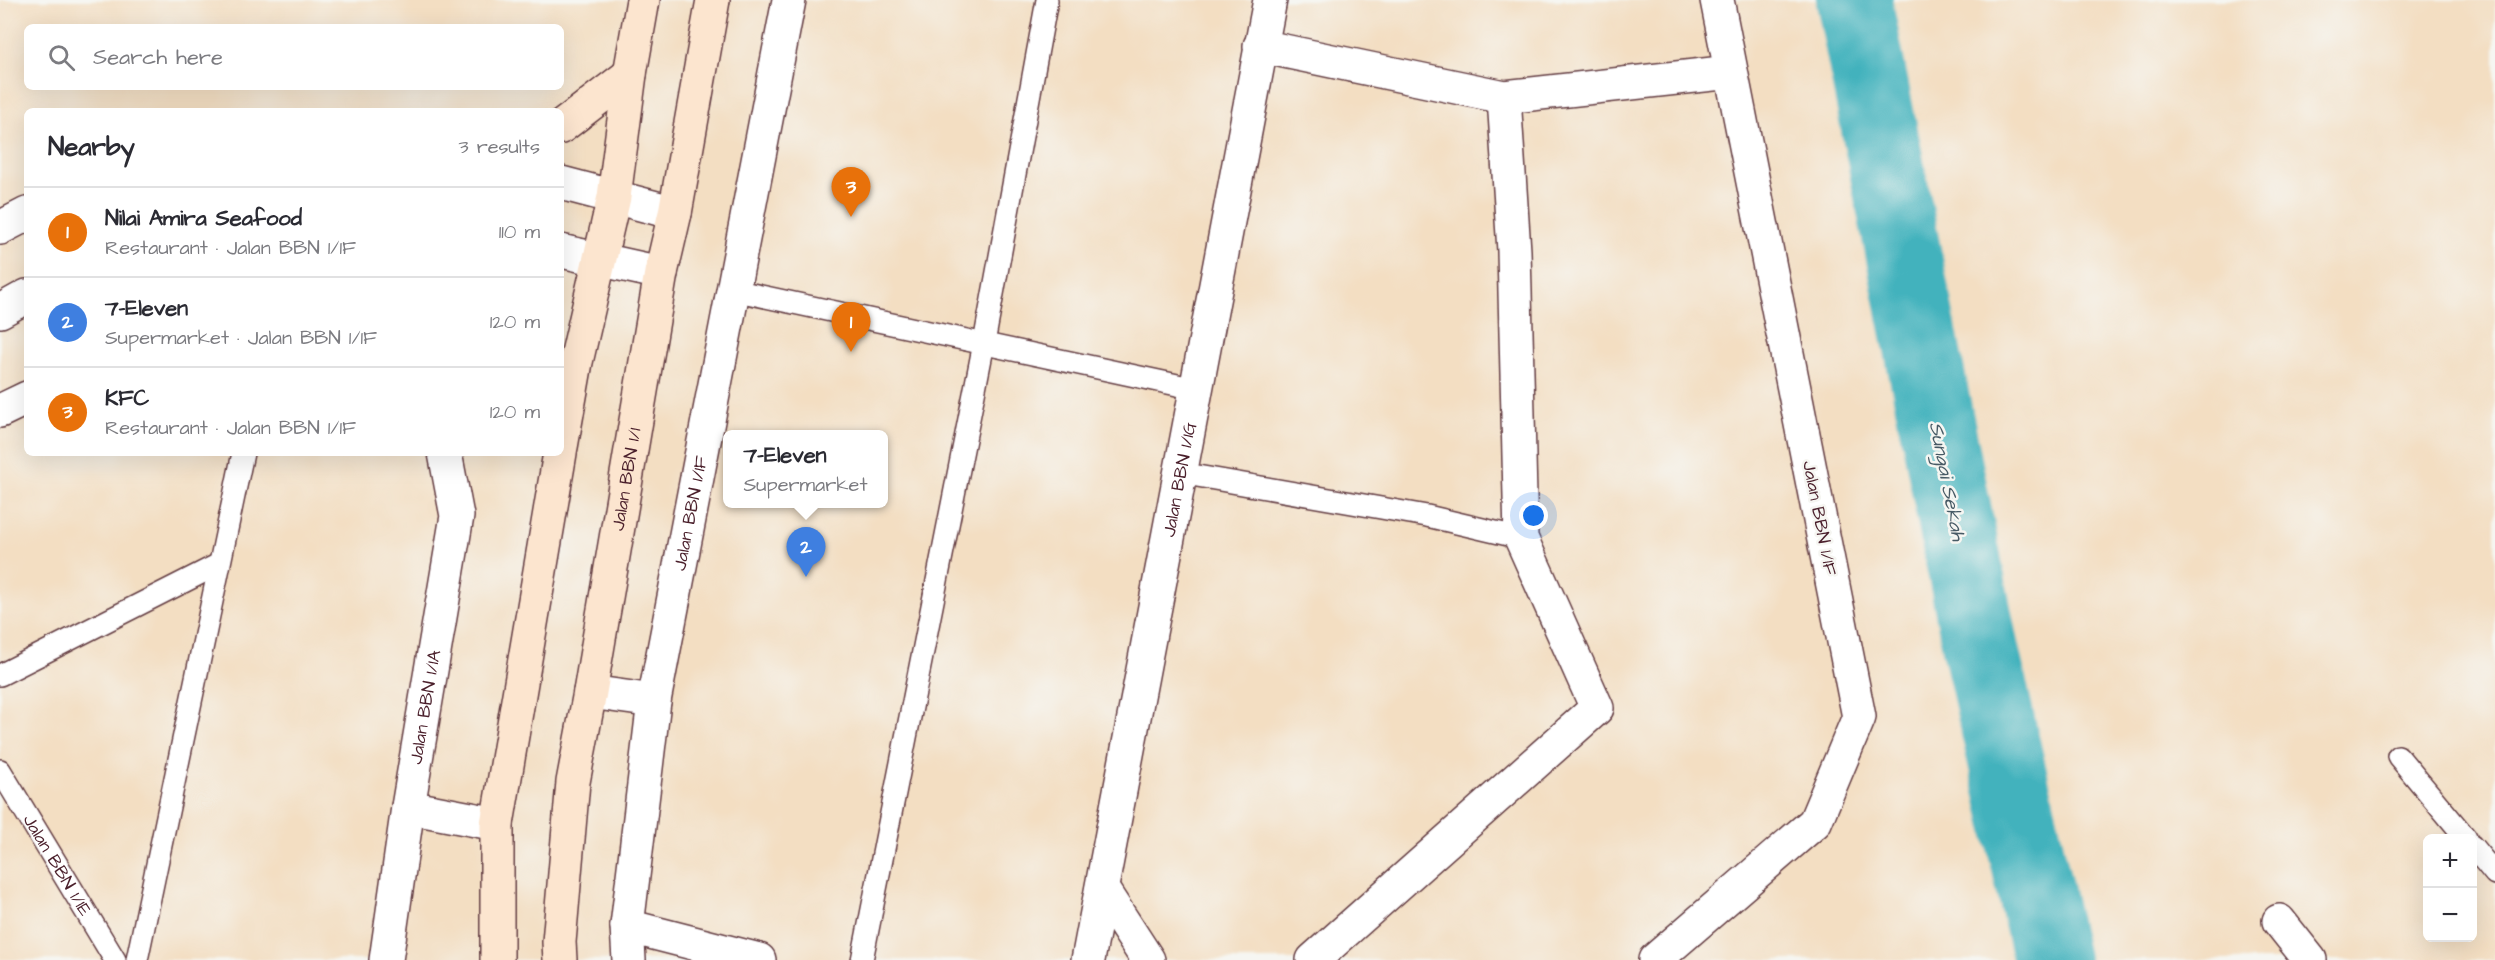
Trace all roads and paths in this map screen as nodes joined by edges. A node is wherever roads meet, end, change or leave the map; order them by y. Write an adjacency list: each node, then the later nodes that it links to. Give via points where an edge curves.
1 (643, 0): 9 (street)
2 (713, 0): 14 (street, Jalan BBN 1/1)
3 (789, 0): 20 (street, Jalan BBN 1/1F)
4 (1047, 0): 23 (lane)
5 (1270, 0): 7 (street, Jalan BBN 1/1G)
6 (1717, 0): 8 (street, Jalan BBN 1/1F)
7 (1260, 46): 10 (street); 25 (street, Jalan BBN 1/1G)
8 (1731, 72): 10 (street); 59 (street, Jalan BBN 1/1F, via 1859,717 1815,822)
9 (630, 74): 11 (street); 13 (street)
10 (1504, 98): 33 (street, via 1514,251)
11 (564, 126)
12 (564, 184): 13 (street)
13 (614, 197): 14 (street); 18 (street)
14 (675, 213): 19 (street, Jalan BBN 1/1)
15 (24, 216): 16 (street)
16 (0, 228)
17 (564, 253): 18 (street)
18 (600, 261): 19 (street); 24 (street)
19 (661, 273): 36 (street, Jalan BBN 1/1)
20 (733, 290): 23 (lane); 37 (street, Jalan BBN 1/1F)
21 (24, 298): 22 (street)
22 (0, 311)
23 (984, 343): 25 (lane); 55 (lane)
24 (568, 347): 27 (street)
25 (1196, 389): 32 (street, Jalan BBN 1/1G)
26 (24, 399): 28 (street)
27 (564, 404)
28 (0, 411)
29 (242, 456): 34 (lane)
30 (446, 456): 40 (street, Jalan BBN 1/1A, via 457,516)
31 (559, 456): 41 (street)
32 (1180, 473): 33 (lane, via 1427,516); 45 (street, Jalan BBN 1/1G)
33 (1521, 538): 58 (street, via 1597,708)
34 (219, 564): 35 (lane); 49 (lane)
35 (0, 675)
36 (590, 692): 37 (street); 52 (street, Jalan BBN 1/1, via 573,782)
37 (654, 701): 47 (street, Jalan BBN 1/1F)
38 (2398, 756): 42 (lane)
39 (0, 770): 48 (lane, Jalan BBN 1/1E)
40 (408, 807): 41 (street); 50 (street, Jalan BBN 1/1A)
41 (497, 824): 51 (street)
42 (2463, 834)
43 (2477, 852): 44 (lane)
44 (2495, 874)
45 (1102, 889): 56 (street, Jalan BBN 1/1G); 57 (street)
46 (2279, 921): 60 (street)
47 (627, 926): 53 (street, Jalan BBN 1/1F); 54 (street)
48 (115, 960)
49 (137, 960)
50 (386, 960)
51 (497, 960)
52 (560, 960)
53 (628, 960)
54 (759, 960)
55 (862, 960)
56 (1088, 960)
57 (1148, 960)
58 (1313, 960)
59 (1654, 960)
60 (2310, 960)

